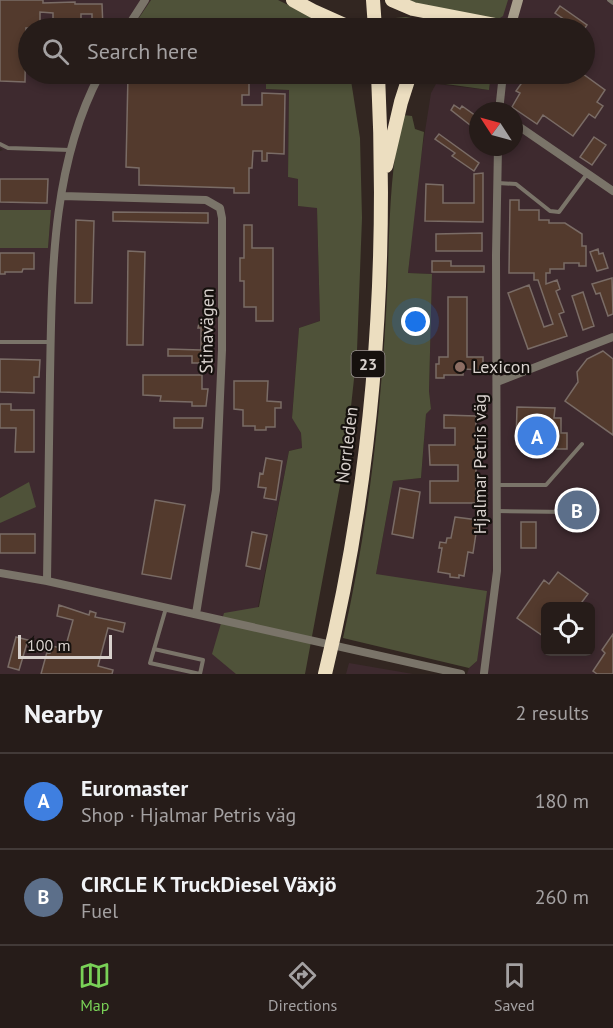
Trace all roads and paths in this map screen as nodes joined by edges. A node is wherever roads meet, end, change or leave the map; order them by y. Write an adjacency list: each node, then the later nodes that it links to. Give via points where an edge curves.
1 (145, 0): 9 (street)
2 (293, 0): 10 (highway)
3 (368, 0): 11 (highway)
4 (373, 0): 12 (highway)
5 (392, 0): 13 (highway, via 413,9)
6 (518, 0): 14 (street)
7 (609, 0): 8 (lane)
8 (613, 3)
9 (133, 18)
10 (329, 18)
11 (369, 18)
12 (374, 18)
13 (459, 18)
14 (513, 18)
15 (95, 84): 23 (street)
16 (371, 84): 45 (highway, Norrleden / 23, via 375,189 368,358 350,517)
17 (378, 84): 27 (highway, Norrleden / 23)
18 (407, 84): 27 (highway)
19 (502, 84): 20 (street)
20 (500, 102)
21 (523, 129): 25 (street)
22 (0, 144): 23 (lane, via 8,148)
23 (71, 150): 29 (street)
24 (498, 156): 26 (street, Hjalmar Petris väg)
25 (587, 174): 26 (lane, via 559,212 550,211 516,184); 28 (street)
26 (497, 182): 33 (street, Hjalmar Petris väg)
27 (382, 189): 46 (highway, Norrleden / 23, via 381,261 369,416 352,541)
28 (613, 191)
29 (62, 196): 32 (street, via 54,240); 41 (street, Stinavägen, via 206,200 219,207 222,350 216,490)
30 (613, 337): 33 (street)
31 (0, 342): 32 (lane)
32 (51, 342): 39 (street)
33 (497, 382): 35 (street, Hjalmar Petris väg)
34 (582, 444): 35 (lane, via 546,485)
35 (496, 484): 36 (street, Hjalmar Petris väg)
36 (496, 511): 37 (lane); 43 (street, Hjalmar Petris väg, via 496,571)
37 (568, 512)
38 (0, 573): 39 (street)
39 (47, 581): 40 (street)
40 (166, 607): 41 (street); 42 (lane)
41 (196, 614): 47 (street)
42 (154, 649): 44 (lane, via 203,660); 44 (lane, via 150,663)
43 (484, 673)
44 (200, 674)
45 (319, 674)
46 (325, 674)
47 (461, 674)

